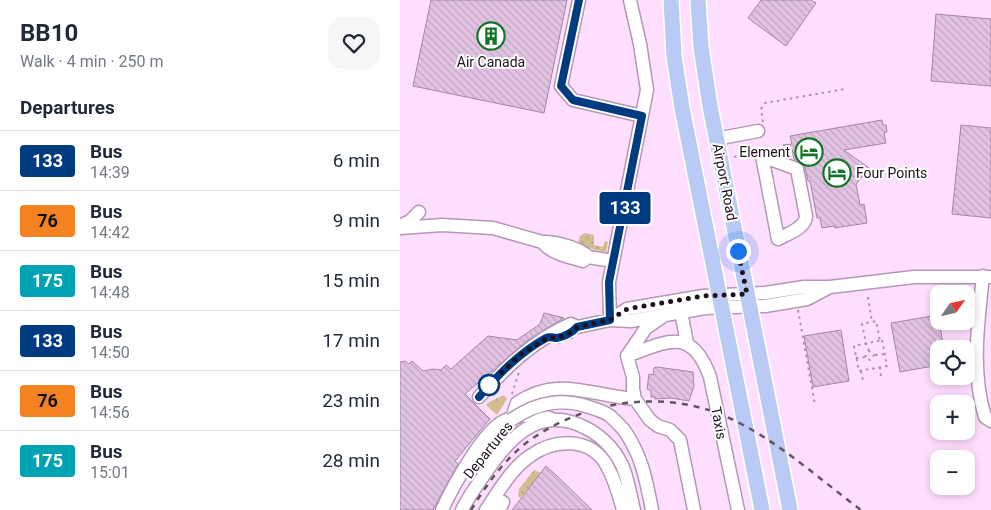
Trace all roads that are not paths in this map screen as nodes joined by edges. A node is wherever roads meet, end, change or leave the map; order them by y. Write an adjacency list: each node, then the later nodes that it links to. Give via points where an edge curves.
1 (579, 0): 5 (street, via 561,86 573,100)
2 (630, 0): 5 (street, via 647,90)
3 (671, 0): 15 (main road, Airport Road, via 678,83)
4 (698, 0): 7 (main road, Airport Road, via 700,47)
5 (642, 116): 11 (street)
6 (761, 129): 7 (street)
7 (716, 139): 14 (main road, Airport Road)
8 (758, 152): 8 (street, via 797,169 806,220 778,239)
9 (419, 212): 10 (street)
10 (400, 227): 11 (street, via 493,228 542,242 548,249 583,261 588,257)
11 (613, 261): 18 (street, via 609,282)
12 (987, 277): 14 (street, via 914,277 830,287 807,299 765,306); 25 (street, via 978,324 977,372 984,417)
13 (692, 298): 15 (street); 16 (street); 18 (street, via 627,309)
14 (748, 301): 15 (street); 35 (main road, Airport Road)
15 (720, 302): 16 (street); 34 (main road, Airport Road)
16 (681, 312): 17 (street); 19 (street)
17 (666, 314): 18 (street, via 631,321); 20 (street, via 646,328)
18 (610, 320): 21 (street, via 578,331 571,324 555,331 550,342 520,355)
19 (687, 343): 20 (street, via 659,343); 33 (street, Taxis, via 699,353 710,376)
20 (627, 356): 22 (street)
21 (479, 397)
22 (635, 399): 23 (street, via 575,388 553,388 538,391 518,403); 32 (street, via 650,420 670,430 680,440)
23 (512, 418): 24 (street, via 536,415); 26 (street, via 490,432 462,473)
24 (555, 419): 27 (street, via 537,423 518,434 488,468); 30 (street, via 595,432 606,442 625,473)
25 (991, 421)
26 (444, 510): 31 (street, Departures, bridge, via 482,453 511,420 529,409 555,402 582,404 609,415 624,430 642,462)
27 (462, 510)
28 (486, 510): 29 (street, via 504,483 530,456 555,444 570,442 587,447 601,457 616,482)
29 (623, 510)
30 (634, 510)
31 (652, 510)
32 (694, 510)
33 (738, 510)
34 (762, 510)
35 (790, 510)

